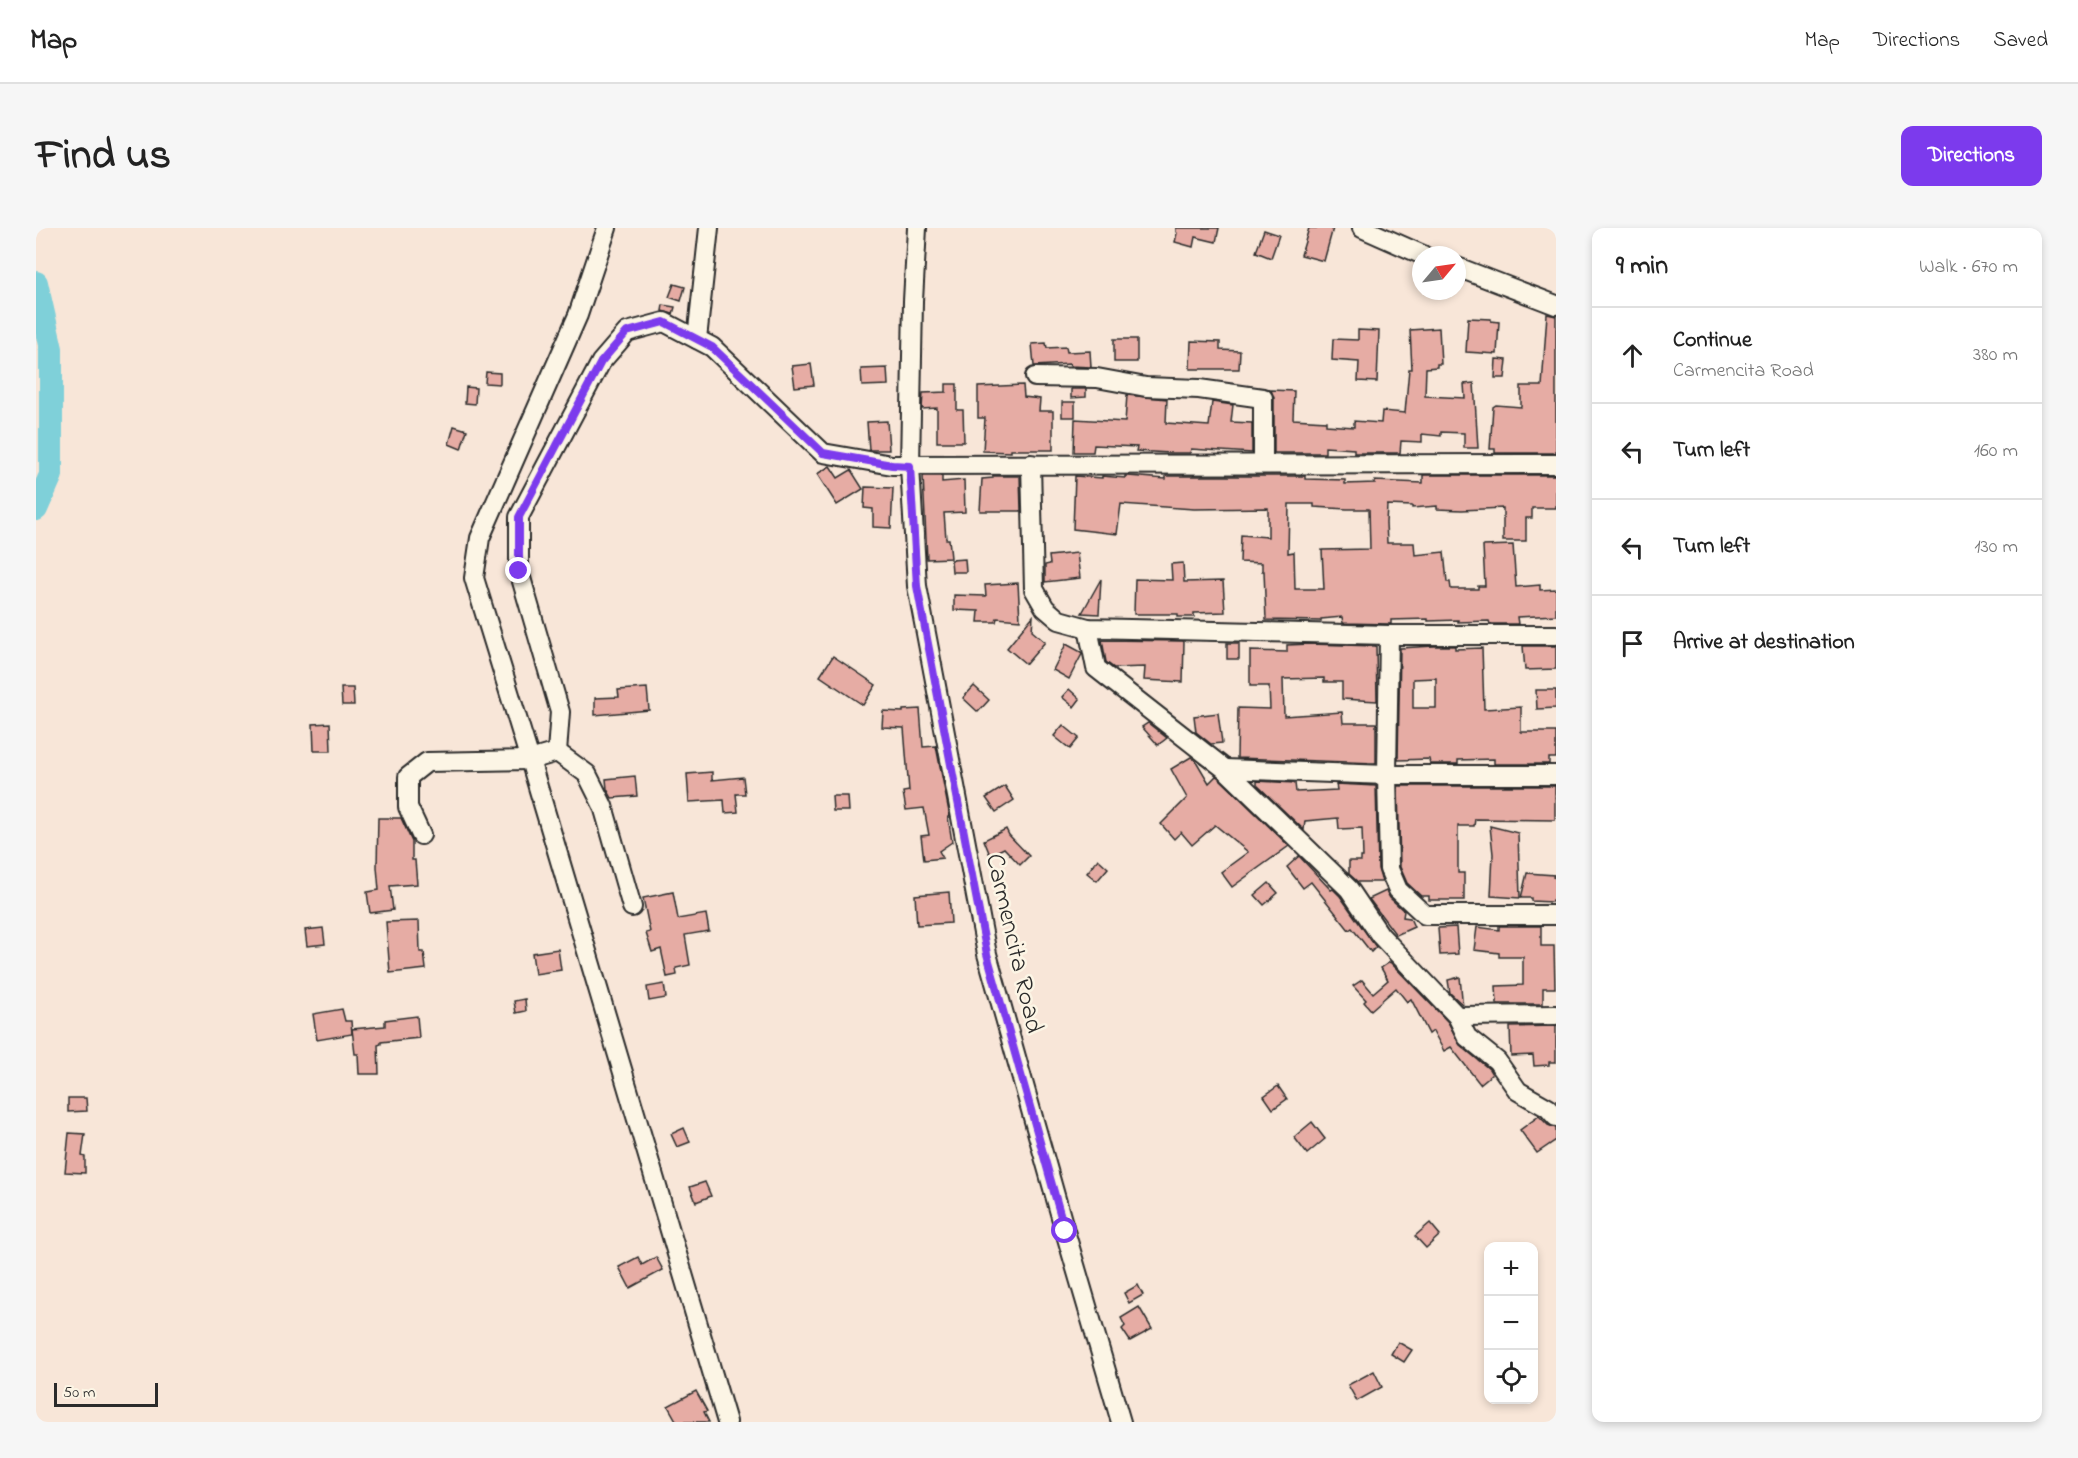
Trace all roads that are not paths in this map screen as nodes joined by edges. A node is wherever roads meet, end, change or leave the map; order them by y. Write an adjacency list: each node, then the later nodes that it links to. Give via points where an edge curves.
1 (607, 228): 18 (street, via 578,315 480,538 474,578)
2 (709, 228): 8 (street)
3 (917, 228): 13 (street, Carmencita Road)
4 (1362, 228): 5 (street)
5 (1412, 250)
6 (1466, 270): 7 (street)
7 (1556, 305)
8 (697, 339): 13 (street, via 712,347 823,453); 17 (street, via 664,322 627,332 601,362 519,517 519,571 560,712)
9 (1035, 377): 11 (street, via 1097,378 1146,387 1263,398)
10 (1031, 464): 11 (street); 13 (street); 14 (street, via 1034,589 1045,608 1059,620)
11 (1263, 464): 12 (street)
12 (1556, 465)
13 (910, 466): 29 (street, Carmencita Road, via 917,586 987,954)
14 (1088, 628): 15 (street); 19 (street, via 1096,668)
15 (1389, 635): 16 (street); 20 (street)
16 (1556, 635)
17 (557, 752): 18 (street); 23 (street, via 587,774 603,806)
18 (530, 760): 22 (street, via 427,762 408,777 408,807); 28 (street)
19 (1225, 770): 20 (street); 26 (street, via 1349,889 1380,934)
20 (1387, 775): 21 (street); 24 (street, via 1389,869 1398,890 1425,915)
21 (1556, 775)
22 (421, 836)
23 (632, 907)
24 (1556, 915)
25 (1556, 1015): 26 (street)
26 (1457, 1016): 27 (street, via 1467,1038 1497,1061 1518,1091)
27 (1556, 1117)
28 (727, 1422)
29 (1121, 1422)

